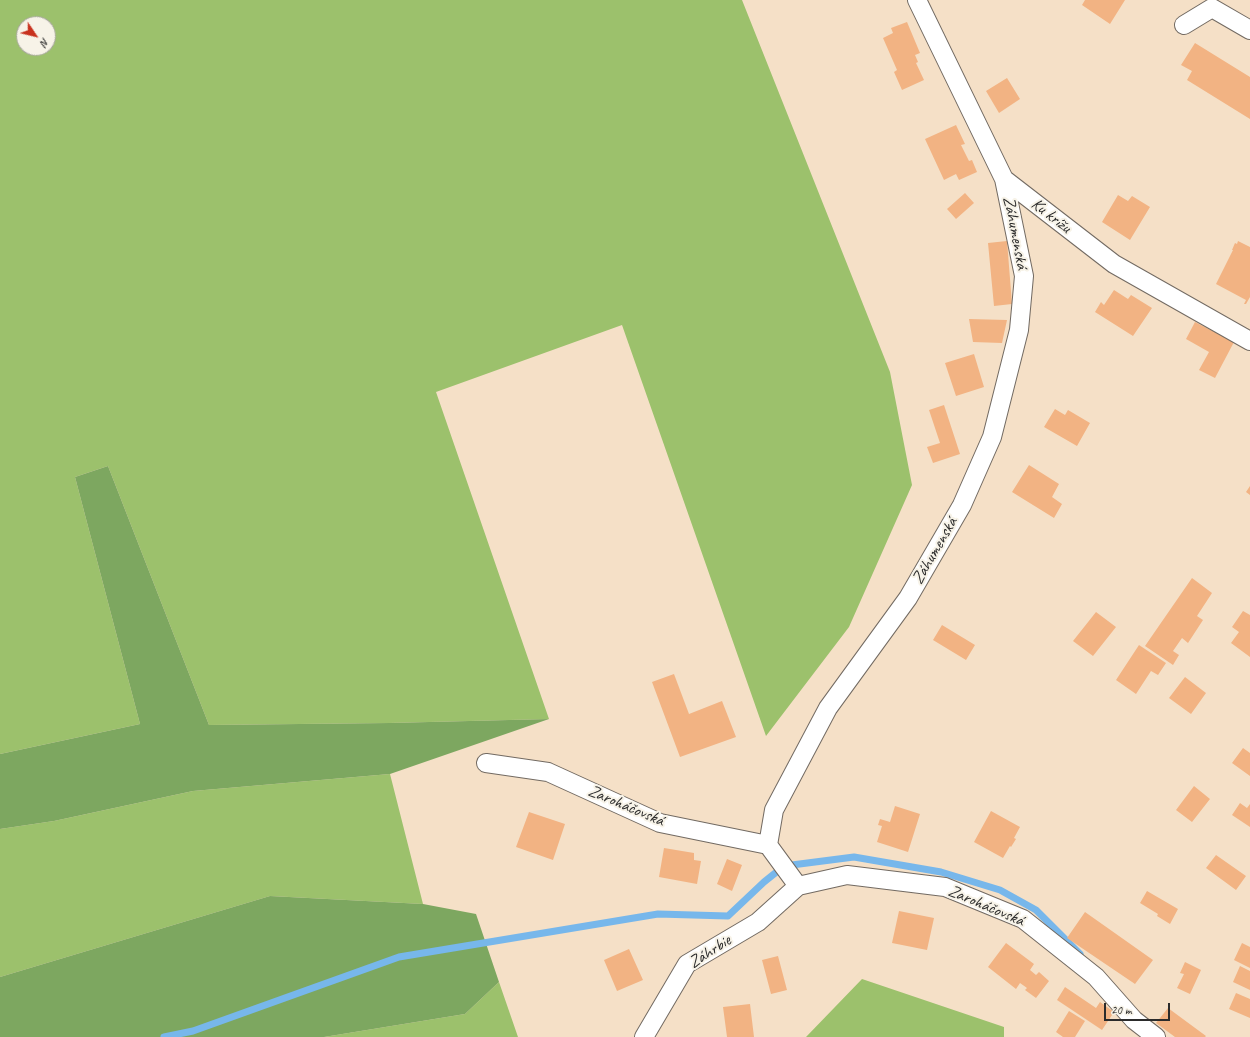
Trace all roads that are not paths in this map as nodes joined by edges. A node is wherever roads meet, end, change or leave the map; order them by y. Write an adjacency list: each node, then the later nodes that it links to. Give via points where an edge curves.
1 (916, 0): 4 (street, Ku krížu)
2 (1184, 25): 3 (street, via 1212,8)
3 (1250, 30)
4 (1004, 179): 5 (street, Ku krížu, via 1114,264); 7 (street, Záhumenská, via 1024,276 1019,330 992,437 962,505 908,598 828,708 774,810)
5 (1250, 341)
6 (486, 763): 7 (street, Zaroháčovská, via 548,772 660,823)
7 (768, 845): 8 (street)
8 (798, 886): 9 (street, Záhrbie, via 758,922 687,964); 10 (street, Zaroháčovská, via 847,875 945,887 1023,919 1096,977 1134,1020)
9 (644, 1037)
10 (1156, 1037)

